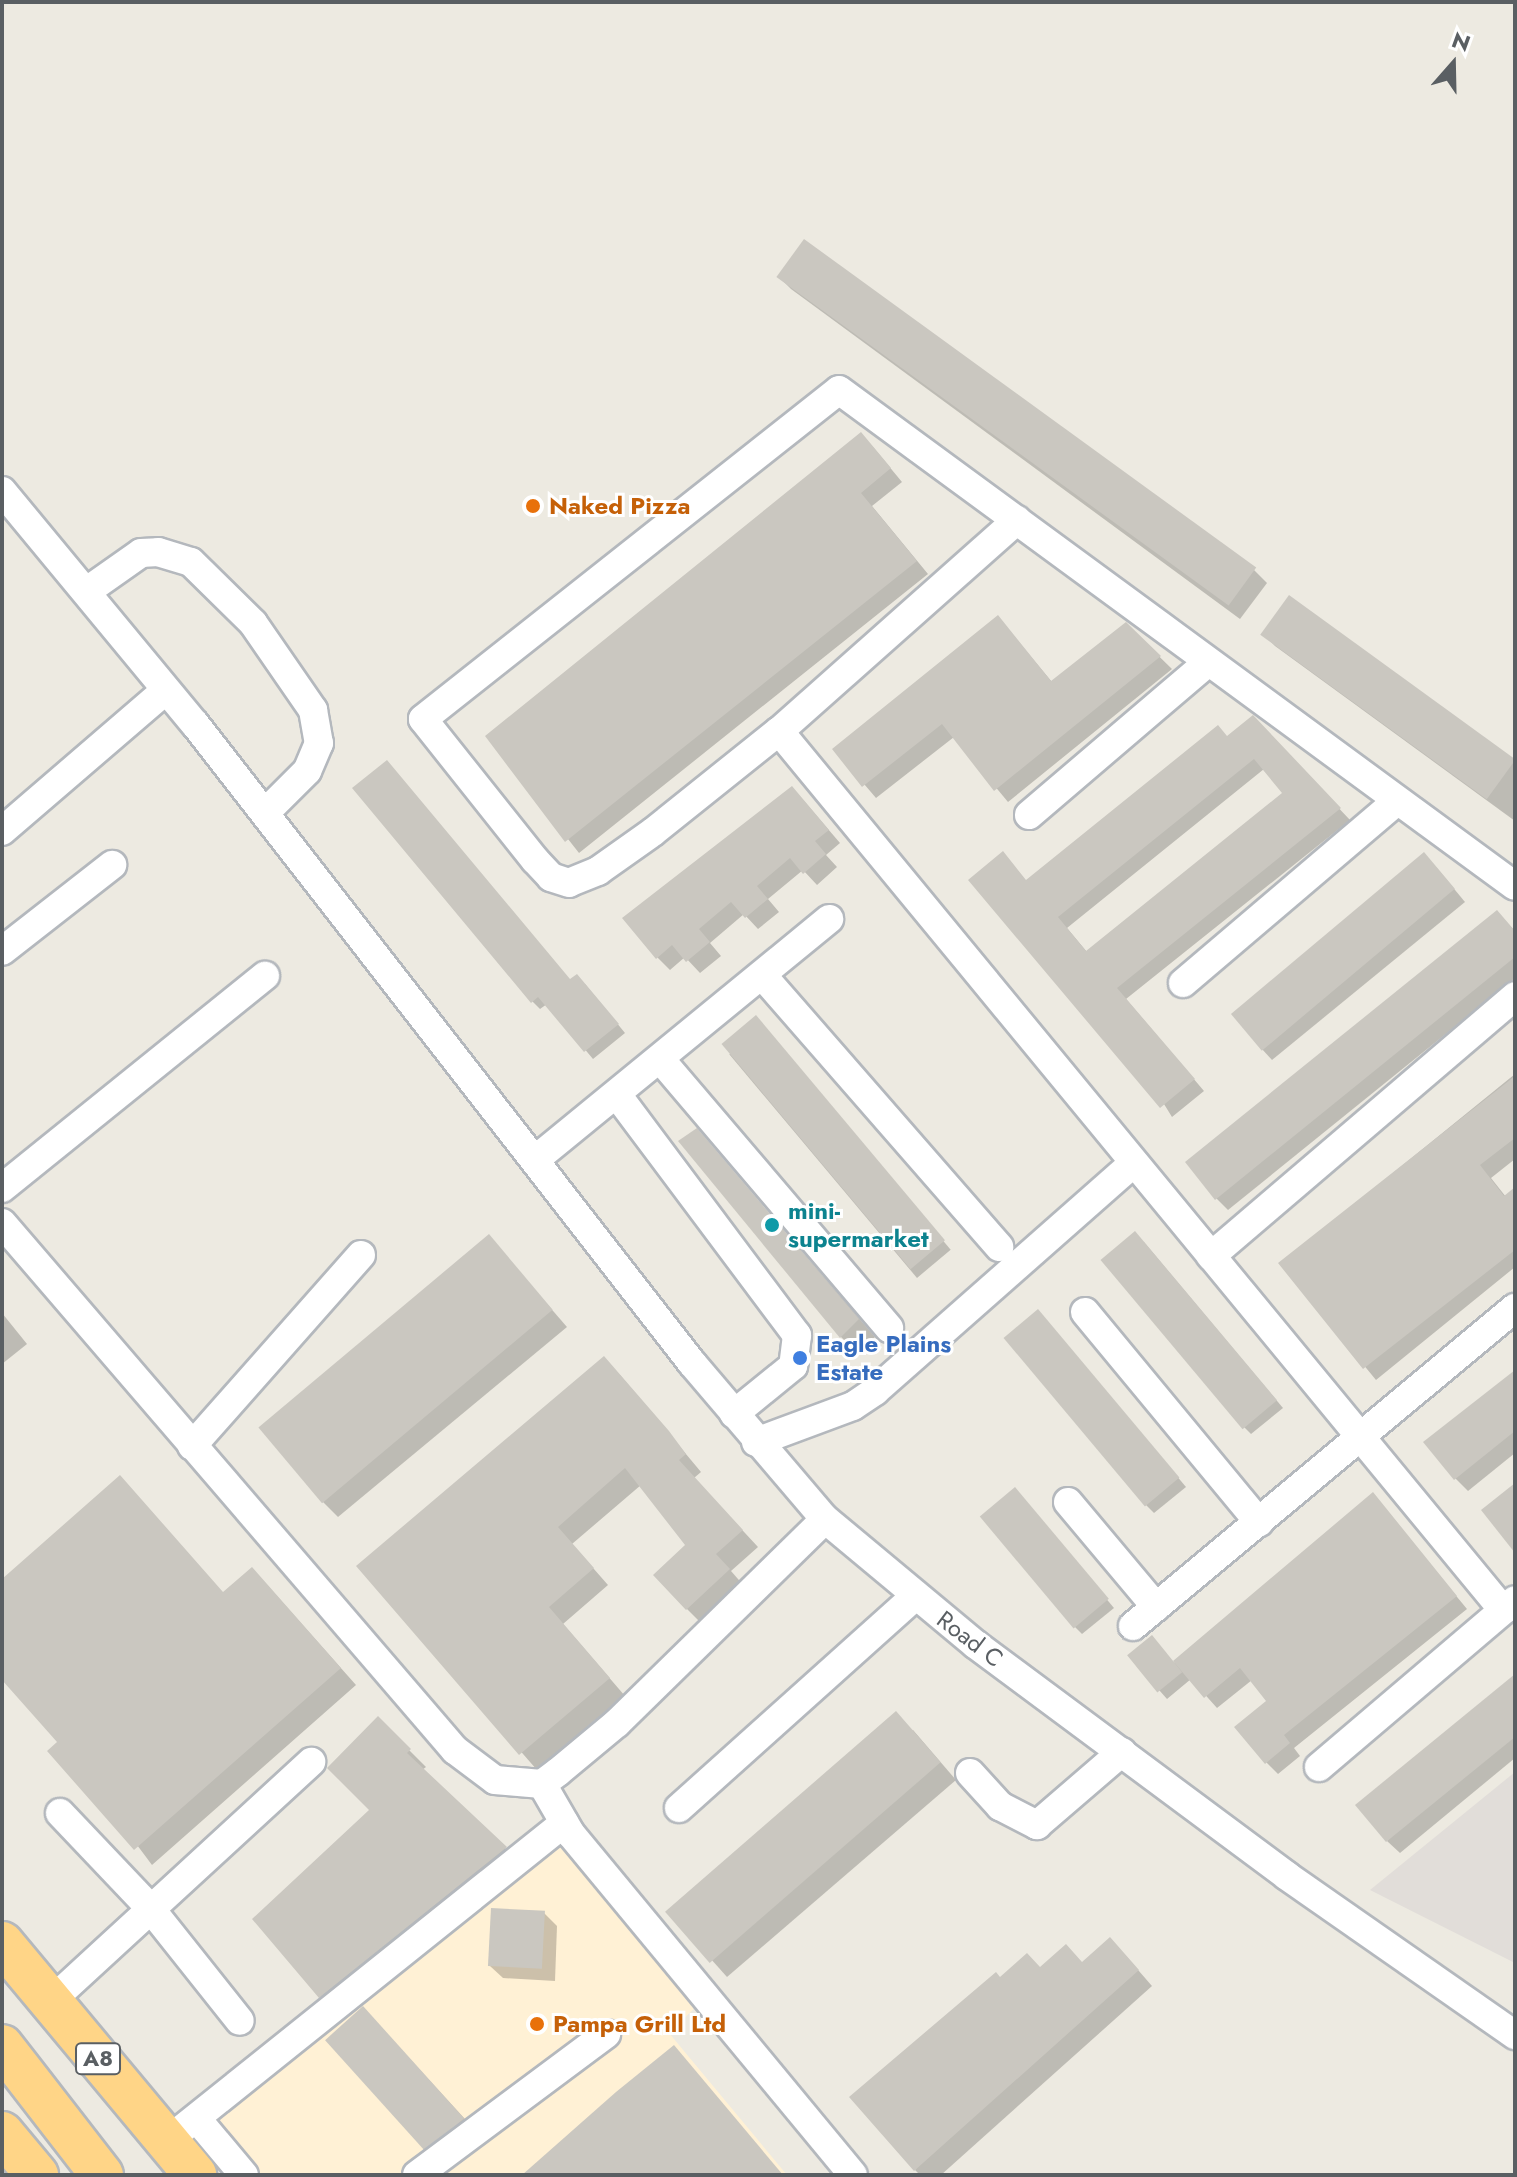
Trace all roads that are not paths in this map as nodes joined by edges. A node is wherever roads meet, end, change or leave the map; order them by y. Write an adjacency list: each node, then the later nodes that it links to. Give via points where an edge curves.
1 (2, 491): 3 (street, Road C)
2 (1017, 520): 4 (street); 6 (street); 6 (street, via 839,390 423,719 535,860 551,877 569,883 632,847)
3 (87, 591): 5 (street, Road C); 8 (street, via 141,553 158,552 191,562 253,623 313,710 319,743 307,771)
4 (1207, 663): 7 (street); 9 (street)
5 (166, 690): 8 (street, Road C); 10 (street)
6 (779, 731): 22 (street)
7 (1397, 801): 12 (street); 17 (street)
8 (265, 813): 21 (street, Road C)
9 (1029, 815)
10 (2, 831)
11 (112, 865): 14 (street)
12 (1515, 886)
13 (829, 919): 15 (street)
14 (2, 951)
15 (762, 975): 19 (street); 25 (street)
16 (265, 976): 23 (street)
17 (1183, 983)
18 (1515, 996): 27 (street)
19 (661, 1060): 20 (street); 30 (street)
20 (618, 1096): 21 (street); 31 (street, via 797,1335 793,1366)
21 (536, 1159): 31 (street, Road C)
22 (1134, 1163): 27 (street); 33 (street, via 875,1391 853,1406)
23 (2, 1188)
24 (2, 1223): 34 (street)
25 (999, 1247)
26 (361, 1255): 34 (street)
27 (1211, 1256): 32 (street)
28 (1515, 1308): 32 (street)
29 (1085, 1312): 37 (street)
30 (889, 1328)
31 (734, 1414): 33 (street, Road C)
32 (1362, 1433): 37 (street); 39 (street)
33 (756, 1442): 36 (street, Road C)
34 (192, 1446): 46 (street, via 455,1750 495,1780)
35 (1068, 1502): 40 (street)
36 (825, 1519): 38 (street, Road C); 46 (street, via 617,1723)
37 (1259, 1522): 40 (street)
38 (914, 1597): 42 (street, Road C); 47 (street)
39 (1509, 1605): 44 (street)
40 (1156, 1607): 41 (street)
41 (1133, 1626)
42 (1122, 1752): 45 (street, via 1037,1825 1000,1806); 55 (street, Road C)
43 (311, 1762): 50 (street)
44 (1319, 1767)
45 (970, 1773)
46 (542, 1784): 49 (street)
47 (679, 1808)
48 (60, 1813): 50 (street)
49 (564, 1823): 58 (street); 66 (street)
50 (150, 1908): 52 (street); 53 (street)
51 (2, 1943): 52 (highway, A8)
52 (50, 2002): 58 (highway, A8)
53 (240, 2021)
54 (606, 2034): 65 (street)
55 (1515, 2035)
56 (2, 2046): 62 (highway)
57 (2, 2073): 61 (highway)
58 (182, 2130): 63 (highway, A8); 64 (street)
59 (2, 2133): 60 (highway)
60 (37, 2175)
61 (89, 2175)
62 (102, 2175)
63 (195, 2175)
64 (244, 2175)
65 (417, 2175)
66 (853, 2175)

